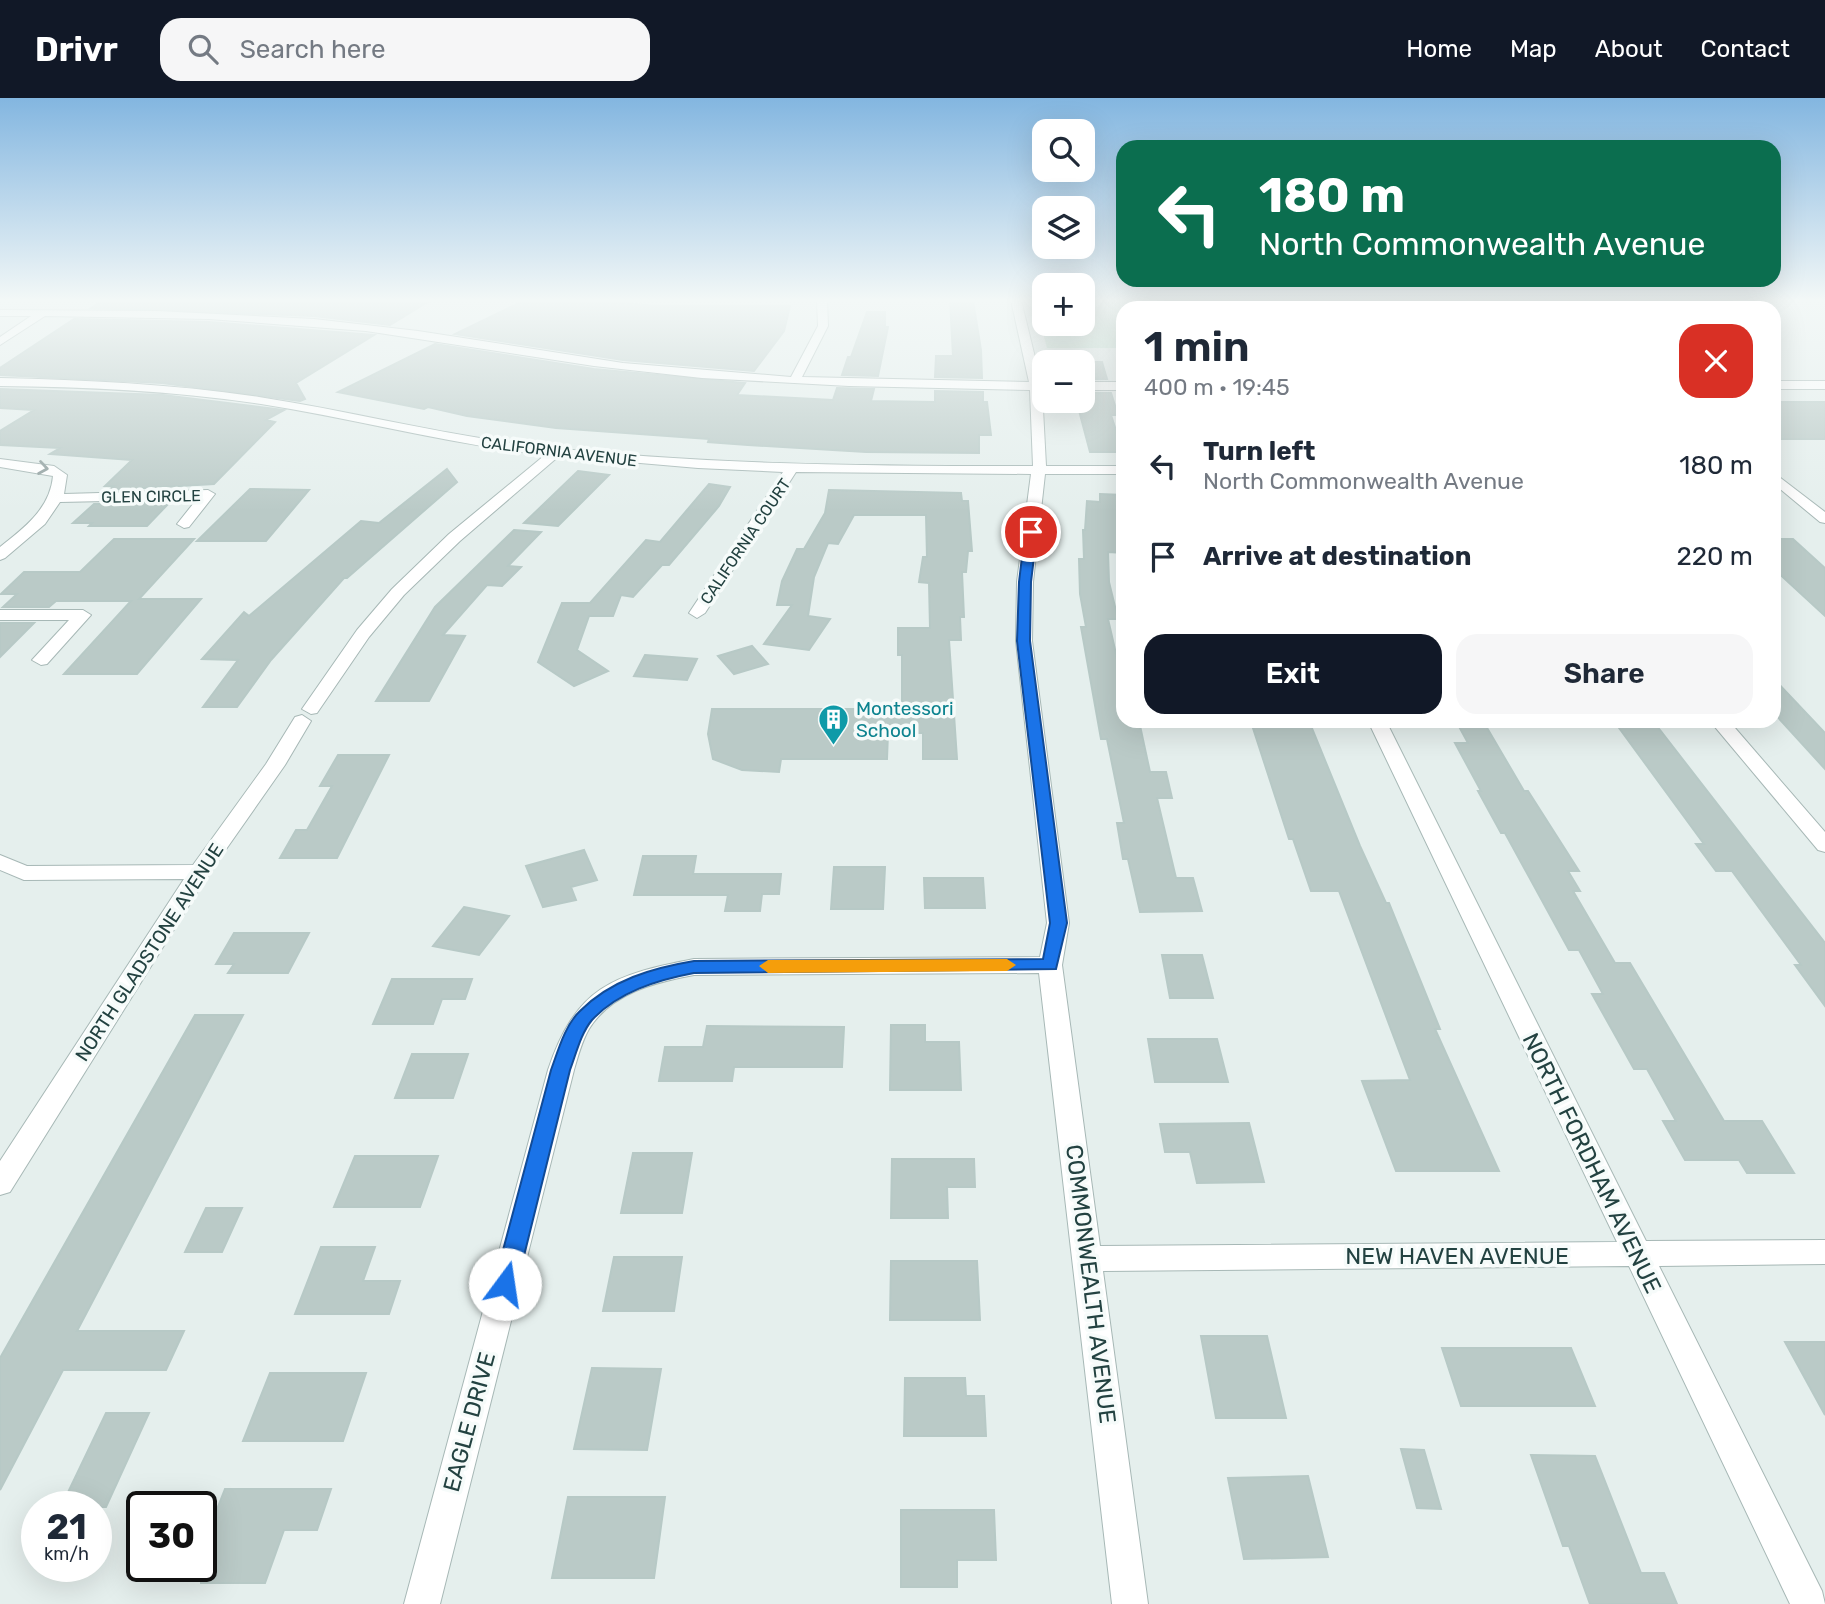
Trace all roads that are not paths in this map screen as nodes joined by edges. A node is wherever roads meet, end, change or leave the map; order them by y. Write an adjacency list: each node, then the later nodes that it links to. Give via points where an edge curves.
1 (658, 370): 3 (street)
2 (800, 370): 3 (street)
3 (795, 380): 7 (street)
4 (0, 382): 11 (street, CALIFORNIA AVENUE, via 71,382 201,392)
5 (1781, 385): 6 (street)
6 (1825, 385)
7 (1032, 386)
8 (1095, 386): 9 (street)
9 (1116, 386)
10 (1040, 413): 14 (street, COMMONWEALTH AVENUE)
11 (556, 452): 13 (street, CALIFORNIA AVENUE); 28 (street, NORTH GLADSTONE AVENUE, via 423,566 377,616)
12 (0, 463): 17 (street, one-way to 17, via 54,470 60,475)
13 (792, 468): 14 (street, CALIFORNIA AVENUE); 21 (street, CALIFORNIA COURT)
14 (1037, 470): 15 (street, CALIFORNIA AVENUE); 29 (street, COMMONWEALTH AVENUE, via 1024,641 1058,923)
15 (1116, 470)
16 (1781, 484): 18 (street)
17 (57, 498): 19 (street, GLEN CIRCLE, via 208,494); 20 (street, via 33,528)
18 (1825, 519)
19 (184, 524)
20 (0, 555)
21 (696, 613)
22 (0, 615): 23 (street, via 83,615)
23 (41, 660)
24 (1380, 728): 32 (street, NORTH FORDHAM AVENUE)
25 (1725, 728): 26 (street)
26 (1825, 845)
27 (0, 863): 28 (street, via 24,873)
28 (199, 872): 30 (street, NORTH GLADSTONE AVENUE)
29 (1050, 965): 33 (street, COMMONWEALTH AVENUE); 34 (street, EAGLE DRIVE, via 694,967 621,989 585,1017 561,1070)
30 (0, 1184)
31 (1825, 1252): 32 (street, NEW HAVEN AVENUE)
32 (1637, 1255): 33 (street, NEW HAVEN AVENUE); 36 (street, NORTH FORDHAM AVENUE)
33 (1088, 1259): 35 (street, COMMONWEALTH AVENUE)
34 (422, 1604)
35 (1130, 1604)
36 (1809, 1604)

